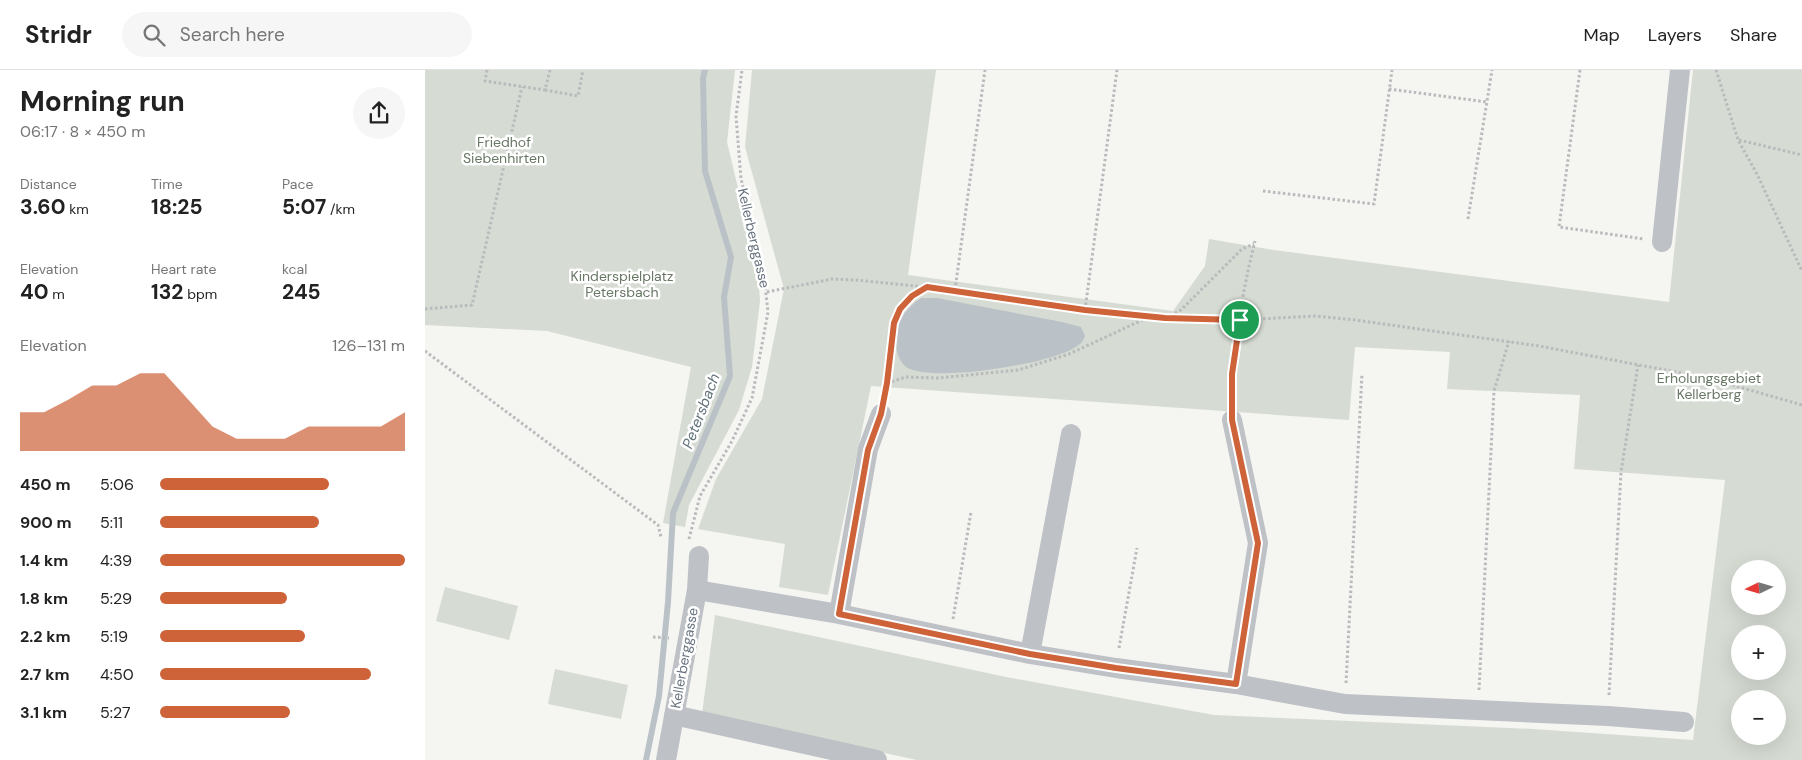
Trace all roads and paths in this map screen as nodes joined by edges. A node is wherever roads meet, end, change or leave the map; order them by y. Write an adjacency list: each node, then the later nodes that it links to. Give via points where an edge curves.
1 (487, 70): 12 (path, via 485,81)
2 (550, 70): 14 (path)
3 (583, 70): 14 (path, via 578,96)
4 (742, 70): 24 (path, Kellerberggasse, via 736,116 741,179)
5 (985, 70): 23 (path)
6 (1117, 70): 26 (path)
7 (1392, 70): 13 (path)
8 (1493, 70): 15 (path)
9 (1580, 70): 20 (path, via 1559,227)
10 (1680, 70): 20 (street)
11 (1716, 70): 16 (path)
12 (523, 87): 14 (path); 25 (path, via 472,305)
13 (1389, 89): 15 (path); 18 (path, via 1374,204)
14 (545, 90)
15 (1487, 102): 19 (path)
16 (1738, 140): 17 (path); 21 (path)
17 (1802, 155)
18 (1263, 191)
19 (1469, 219)
20 (1662, 242)
21 (1802, 270)
22 (927, 287): 23 (path); 24 (path, via 832,279); 34 (path, via 900,309 894,323)
23 (955, 290): 26 (path)
24 (767, 292): 42 (path, Kellerberggasse, via 768,312 752,398 700,496)
25 (425, 309)
26 (1085, 310): 27 (path)
27 (1150, 317): 28 (path); 34 (path, via 1069,354 1018,370 939,378 906,377)
28 (1165, 318): 29 (path); 29 (path, via 1181,310 1242,249 1255,243)
29 (1240, 320): 30 (path, via 1316,316); 37 (path, via 1232,374)
30 (1509, 341): 32 (path); 52 (path, via 1494,391)
31 (425, 351): 40 (path, via 658,525)
32 (1638, 365): 35 (path, via 1708,378); 54 (path, via 1621,472)
33 (1362, 374): 51 (path)
34 (887, 383): 36 (path)
35 (1802, 405)
36 (881, 414): 44 (street, via 868,450)
37 (1232, 420): 50 (street, via 1258,543)
38 (1071, 434): 48 (street)
39 (971, 512): 46 (path)
40 (661, 536)
41 (1137, 548): 49 (path)
42 (694, 549): 43 (street, Kellerberggasse)
43 (697, 590): 44 (street); 53 (street, Kellerberggasse)
44 (839, 614): 46 (street)
45 (653, 637): 47 (path)
46 (950, 637): 48 (street)
47 (675, 639)
48 (1030, 654): 49 (street)
49 (1116, 668): 50 (street)
50 (1236, 684): 51 (street)
51 (1345, 704): 52 (street)
52 (1478, 711): 54 (street)
53 (674, 714): 56 (street, Kellerberggasse); 57 (street)
54 (1608, 716): 55 (street)
55 (1684, 722)
56 (666, 760)
57 (877, 760)

